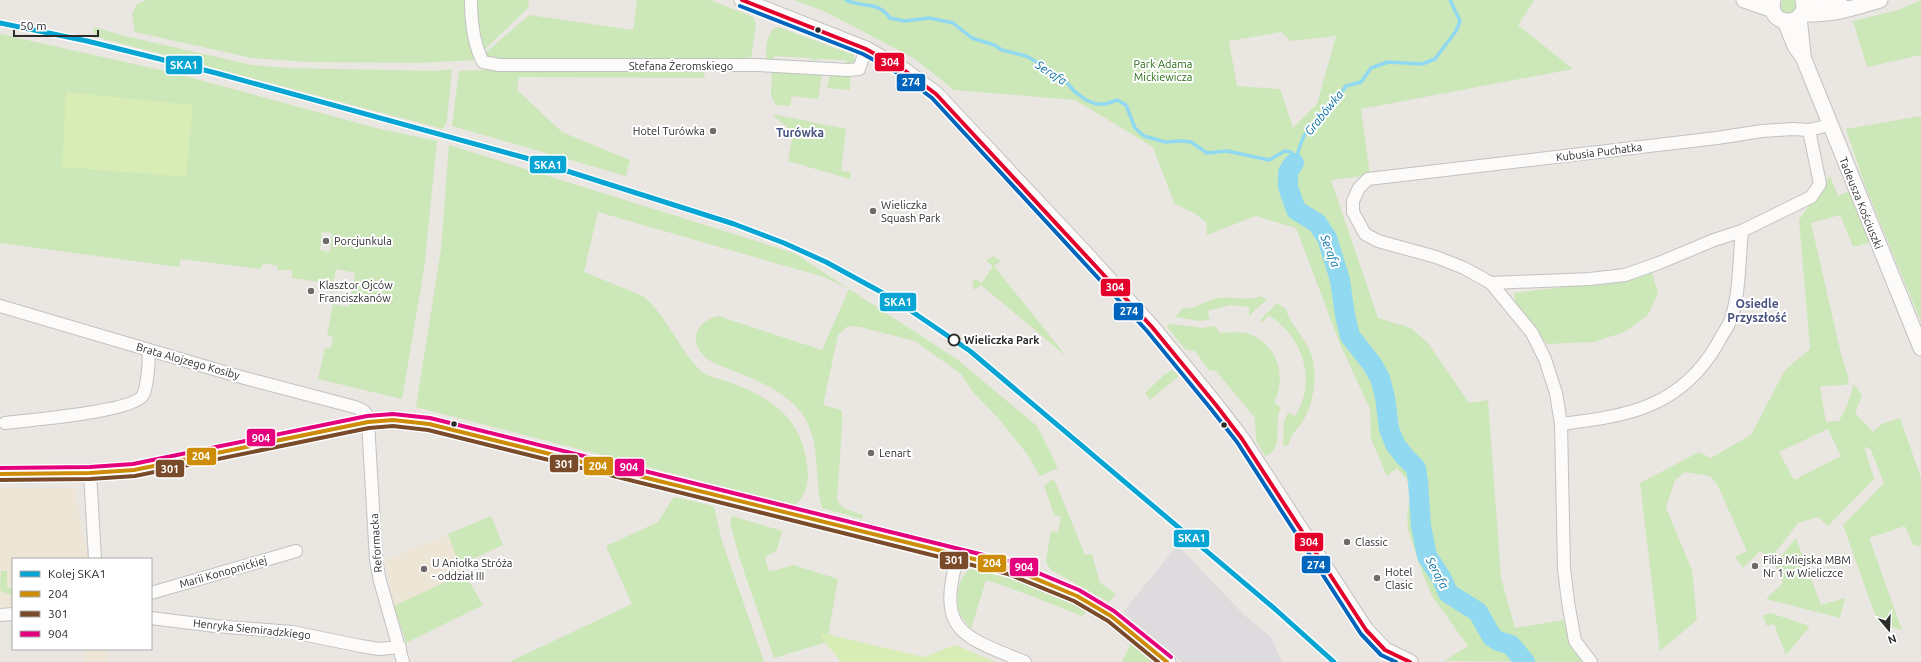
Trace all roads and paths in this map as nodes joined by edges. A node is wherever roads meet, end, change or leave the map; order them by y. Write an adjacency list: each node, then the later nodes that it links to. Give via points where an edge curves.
1 (470, 0): 10 (street, Stefana Żeromskiego, via 476,42 483,62 499,65 848,70 859,69)
2 (742, 0): 10 (street)
3 (1744, 0): 6 (street)
4 (1808, 0): 7 (street, via 1842,7)
5 (1880, 0): 7 (street)
6 (1773, 5): 9 (street, via 1777,17)
7 (1858, 6): 8 (street, via 1830,14)
8 (1801, 10): 9 (street, via 1792,21); 11 (street, Tadeusza Kościuszki)
9 (1785, 21): 11 (street, Tadeusza Kościuszki, via 1795,46)
10 (866, 49): 35 (street, via 904,70 936,94 1147,321 1242,439 1371,637 1390,653)
11 (1803, 57): 12 (street, Tadeusza Kościuszki)
12 (1830, 125): 13 (street, Kubusia Puchatka); 17 (street, Tadeusza Kościuszki)
13 (1809, 130): 14 (street, via 1820,184 1811,198); 15 (street, Kubusia Puchatka, via 1762,131 1368,180 1359,188 1353,201 1353,212 1366,234 1378,241 1436,257 1464,268)
14 (1742, 231): 15 (street, via 1621,276); 21 (street, via 1732,317 1710,356 1696,372 1671,394 1652,405 1606,419)
15 (1492, 284): 21 (street, via 1532,333 1545,359 1556,393)
16 (0, 306): 18 (street, Brata Alojzego Kosiby)
17 (1921, 348)
18 (148, 350): 19 (street, Brata Alojzego Kosiby, via 355,407 367,414); 20 (street, via 143,396 136,401 93,412)
19 (368, 422): 23 (main road, via 149,468); 25 (main road, via 393,420 429,424); 31 (street, Reformacka, via 376,560)
20 (5, 423)
21 (1561, 424): 36 (street, via 1564,568 1568,602 1575,641)
22 (0, 474): 23 (main road)
23 (90, 474): 26 (street)
24 (296, 551): 27 (street, Marii Konopnickiej)
25 (958, 555): 33 (street, via 950,590 950,612 954,621 971,639); 34 (main road, via 1010,568 1077,596 1111,616)
26 (95, 558)
27 (152, 593)
28 (12, 614): 29 (street)
29 (0, 615)
30 (152, 618): 31 (street, Henryka Siemiradzkiego, via 292,632 361,646)
31 (400, 647): 32 (street, Reformacka)
32 (404, 662)
33 (1025, 662)
34 (1167, 662)
35 (1410, 662)
36 (1591, 662)

